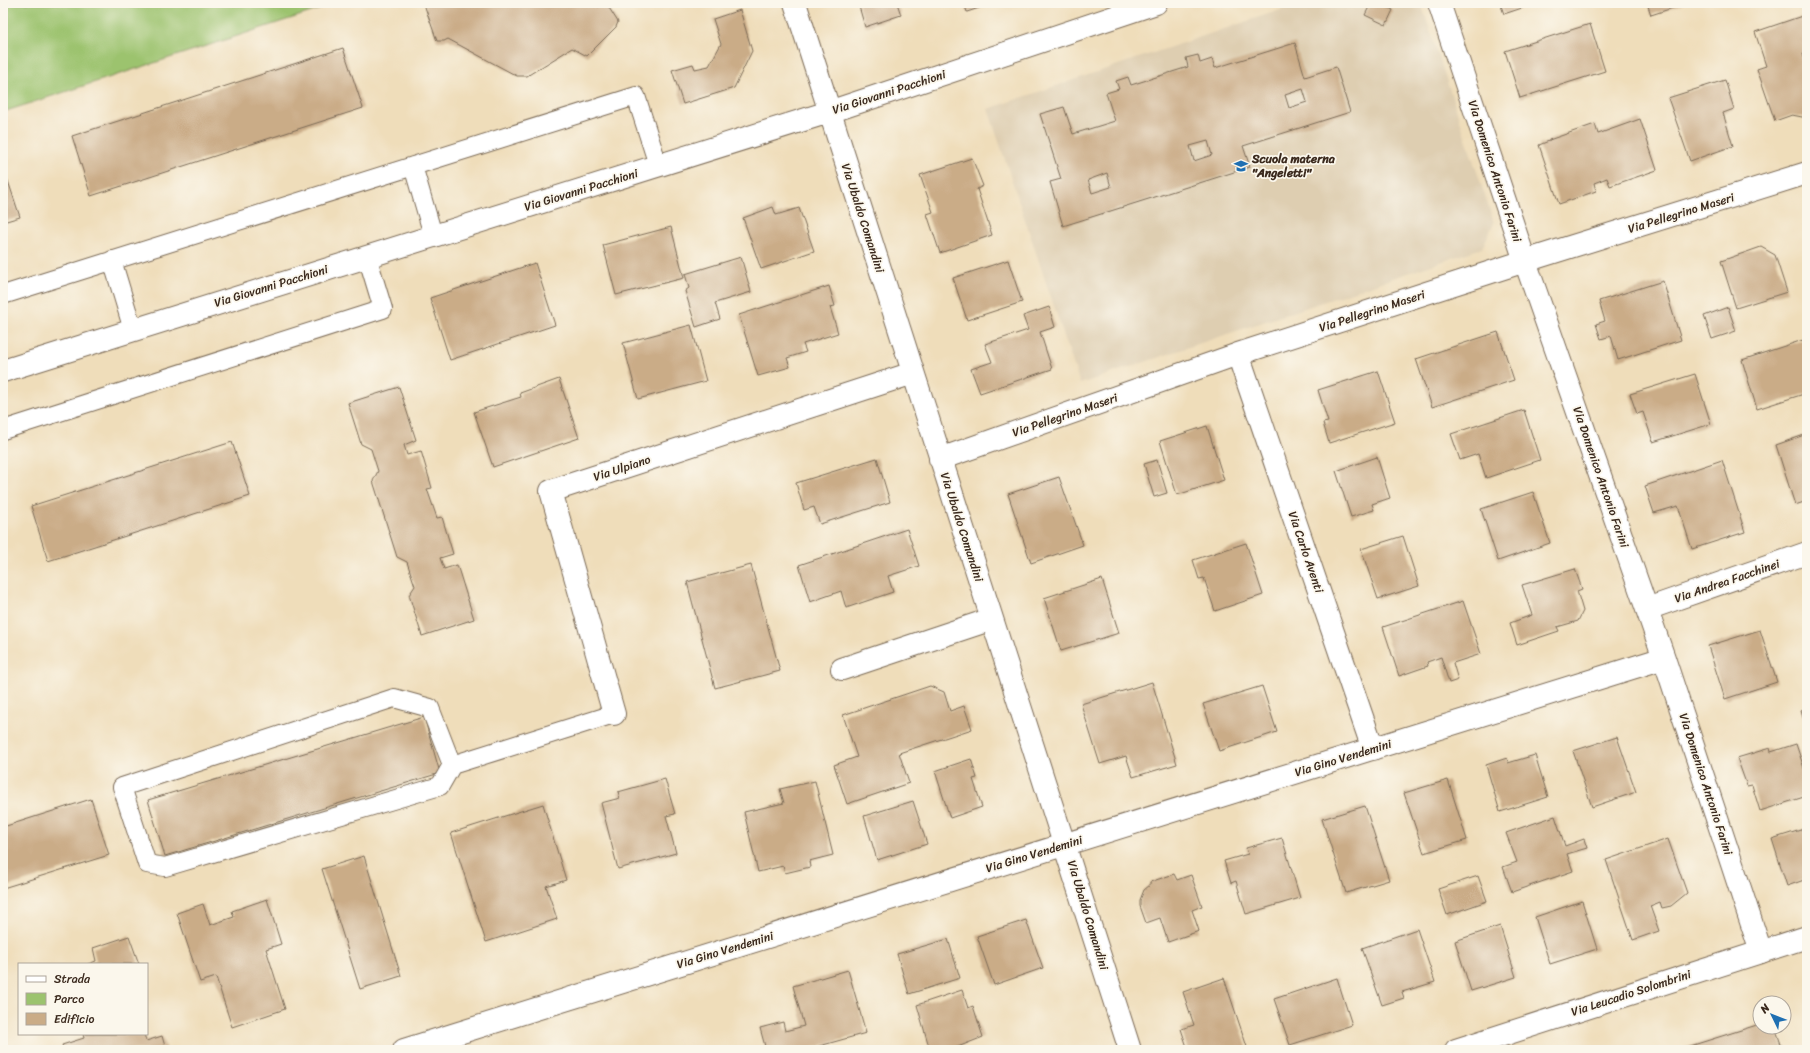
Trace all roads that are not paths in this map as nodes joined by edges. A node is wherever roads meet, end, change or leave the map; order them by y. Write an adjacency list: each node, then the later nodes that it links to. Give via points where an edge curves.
1 (795, 3): 4 (street, Via Ubaldo Comandini)
2 (1156, 3): 4 (street, Via Giovanni Pacchioni)
3 (1439, 3): 11 (street, Via Domenico Antonio Farini)
4 (829, 112): 5 (street, Via Giovanni Pacchioni); 16 (street, Via Ubaldo Comandini)
5 (658, 165): 6 (lane, via 636,96); 8 (street, Via Giovanni Pacchioni)
6 (413, 166): 8 (lane); 10 (lane)
7 (1807, 174): 11 (street, Via Pellegrino Maseri)
8 (433, 235): 9 (street, Via Giovanni Pacchioni)
9 (367, 256): 13 (street, Via Giovanni Pacchioni); 17 (lane, via 383,309)
10 (112, 260): 12 (lane); 13 (lane)
11 (1525, 261): 14 (street, Via Pellegrino Maseri); 20 (street, Via Domenico Antonio Farini)
12 (3, 295)
13 (132, 330): 15 (street, Via Giovanni Pacchioni)
14 (1238, 354): 18 (street, Via Pellegrino Maseri); 25 (street, Via Carlo Aventi)
15 (3, 370)
16 (914, 373): 18 (street, Via Ubaldo Comandini); 24 (street, Via Ulpiano, via 551,491)
17 (3, 430)
18 (940, 459): 21 (street, Via Ubaldo Comandini)
19 (1807, 553): 20 (street, Via Andrea Facchinei)
20 (1647, 609): 22 (street, Via Domenico Antonio Farini)
21 (992, 619): 23 (street); 27 (street, Via Ubaldo Comandini)
22 (1664, 658): 25 (street, Via Gino Vendemini); 29 (street, Via Domenico Antonio Farini)
23 (842, 669)
24 (614, 714): 26 (lane)
25 (1373, 749): 27 (street, Via Gino Vendemini)
26 (452, 765): 26 (lane, via 430,708 394,698 122,787 147,864 165,868 440,786)
27 (1066, 844): 30 (street, Via Gino Vendemini); 31 (street, Via Ubaldo Comandini)
28 (1807, 937): 29 (street, Via Leucadio Solombrini)
29 (1761, 952): 32 (street, Via Leucadio Solombrini)
30 (404, 1050)
31 (1130, 1050)
32 (1456, 1050)

